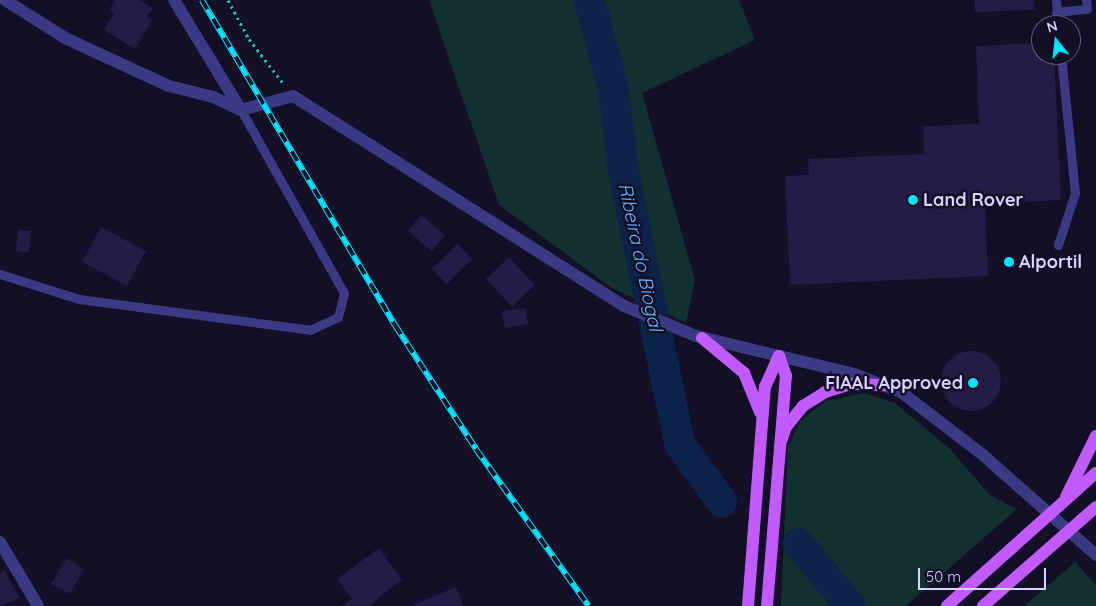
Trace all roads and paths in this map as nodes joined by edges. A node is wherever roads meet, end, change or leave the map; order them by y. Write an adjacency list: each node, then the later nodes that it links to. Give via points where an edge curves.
1 (5, 0): 10 (street, via 74,42 169,86 213,97)
2 (174, 0): 10 (street)
3 (228, 0): 9 (path, via 249,39)
4 (1056, 0): 6 (lane)
5 (1086, 0): 6 (lane, via 1087,9)
6 (1056, 12): 7 (lane)
7 (1056, 15)
8 (1062, 65): 11 (lane, via 1075,193)
9 (293, 96): 10 (street); 13 (street, via 624,306 673,329)
10 (241, 110): 12 (lane, via 344,293 338,318 310,330 79,298)
11 (1058, 245)
12 (0, 274)
13 (702, 338): 14 (street); 16 (main road, via 744,373 760,411)
14 (779, 356): 15 (street); 16 (main road, via 768,372); 18 (main road, via 786,376)
15 (884, 386): 18 (main road, via 851,384 825,392 803,406 786,427); 23 (street, via 900,392 982,455)
16 (760, 436): 25 (main road)
17 (1096, 436): 20 (main road)
18 (779, 451): 26 (main road)
19 (1096, 473): 20 (main road)
20 (1062, 503): 27 (main road)
21 (1090, 513): 28 (main road)
22 (0, 542): 24 (street)
23 (1096, 555)
24 (38, 606)
25 (748, 606)
26 (767, 606)
27 (947, 606)
28 (983, 606)

